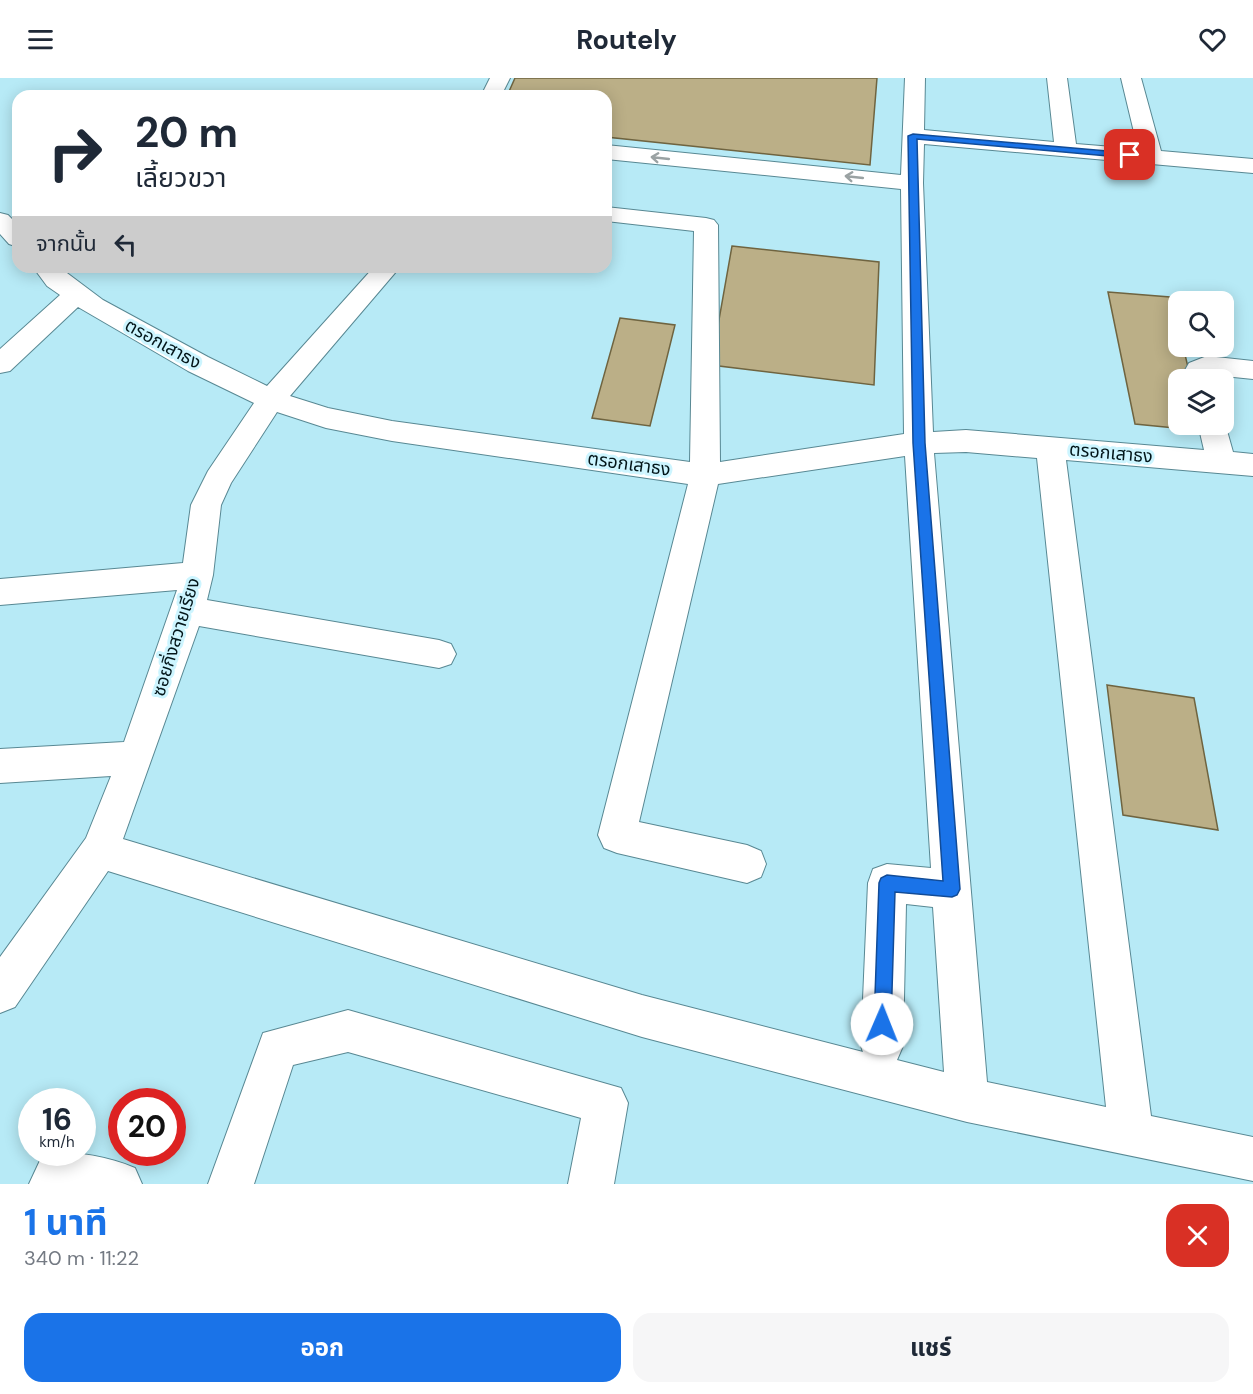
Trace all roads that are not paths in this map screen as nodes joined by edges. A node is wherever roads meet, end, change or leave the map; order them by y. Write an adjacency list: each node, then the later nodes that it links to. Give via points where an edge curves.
1 (915, 78): 4 (street)
2 (1057, 78): 5 (street)
3 (1131, 78): 7 (street)
4 (913, 136): 5 (street); 9 (street)
5 (1066, 150): 7 (street)
6 (612, 153): 9 (street, one-way to 6)
7 (1151, 157): 8 (street)
8 (1253, 166)
9 (912, 183): 21 (street)
10 (612, 215): 24 (street, via 706,225)
11 (0, 220): 12 (street)
12 (12, 233)
13 (50, 273): 15 (street, ตรอกเสาธง)
14 (383, 273): 19 (street, ซอยกิ่งสวายเรียง)
15 (77, 294): 16 (street); 19 (street, ตรอกเสาธง, via 198,364)
16 (0, 364)
17 (1201, 369): 18 (street, via 1207,365)
18 (1253, 370)
19 (271, 400): 24 (street, ตรอกเสาธง, via 326,418 392,431); 25 (street, ซอยกิ่งสวายเรียง, via 218,479 206,506)
20 (1219, 435): 23 (street)
21 (919, 443): 22 (street, ตรอกเสาธง, via 966,441); 24 (street, ตรอกเสาธง); 33 (street)
22 (1050, 448): 23 (street, ตรอกเสาธง); 37 (street)
23 (1243, 471)
24 (705, 475): 32 (street, via 617,835)
25 (196, 575): 26 (street); 27 (street, ซอยกิ่งสวายเรียง)
26 (0, 592)
27 (188, 610): 28 (street); 29 (street, ซอยกิ่งสวายเรียง)
28 (439, 654)
29 (136, 758): 30 (street); 31 (street, ซอยกิ่งสวายเรียง)
30 (0, 766)
31 (100, 850): 34 (street, ซอยกิ่งสวายเรียง); 36 (street, via 642,1016)
32 (747, 864)
33 (952, 889): 35 (street, via 887,883); 36 (street)
34 (0, 992)
35 (882, 1046)
36 (967, 1100): 37 (street)
37 (1131, 1134): 38 (street)
38 (1253, 1160)
39 (52, 1184): 40 (street, via 59,1170)
40 (119, 1184)
41 (231, 1184): 42 (street, via 278,1048 348,1030 606,1103)
42 (591, 1184)

